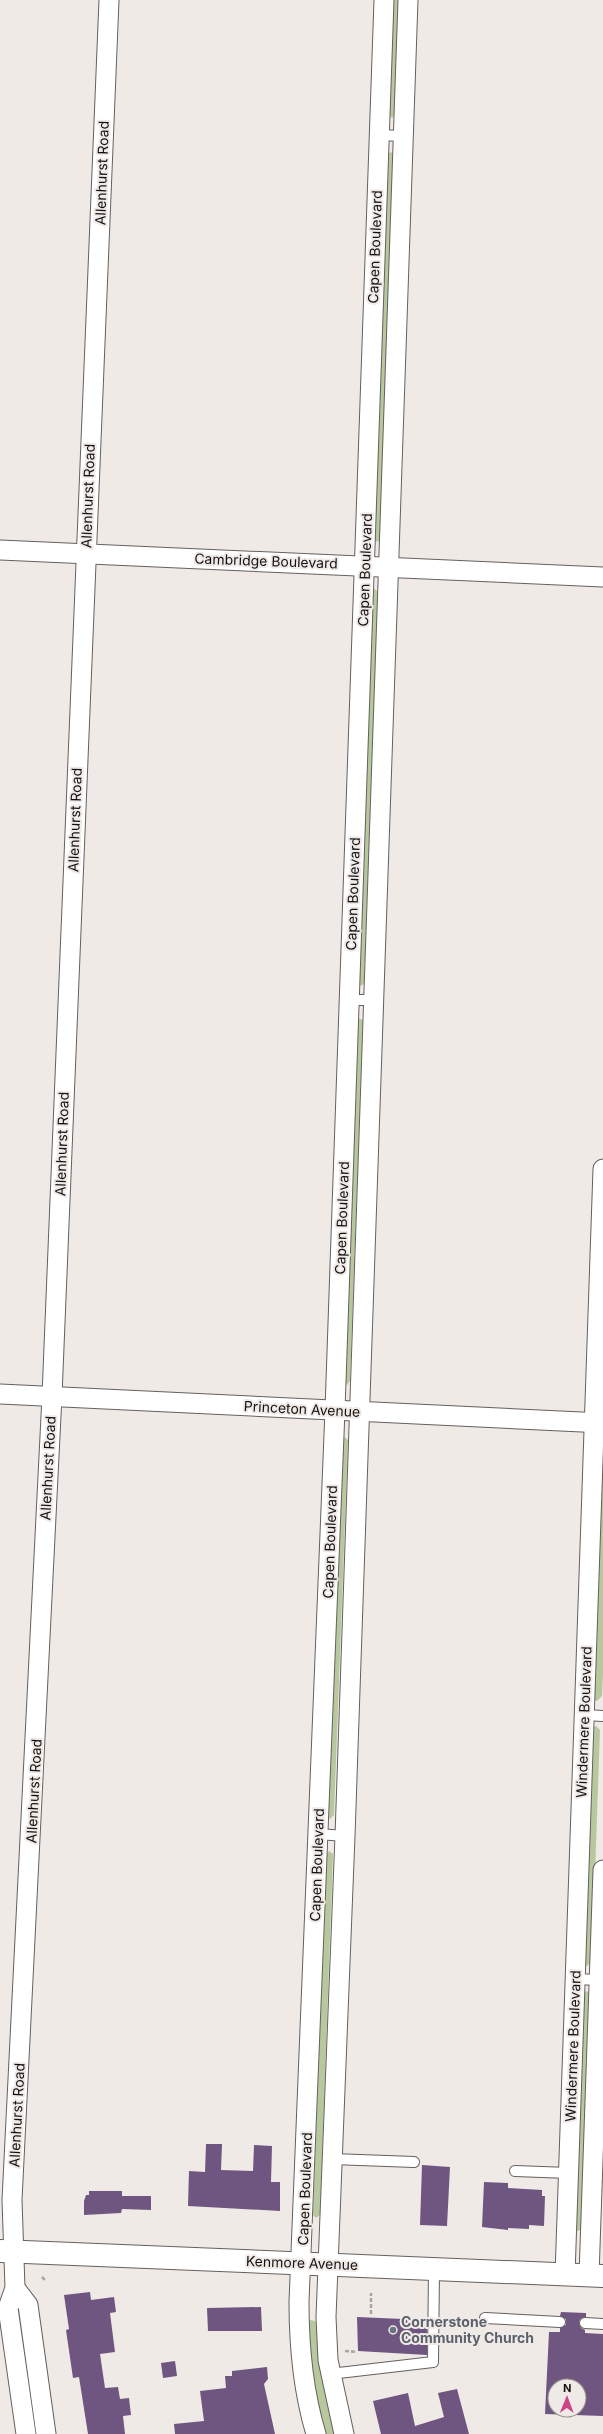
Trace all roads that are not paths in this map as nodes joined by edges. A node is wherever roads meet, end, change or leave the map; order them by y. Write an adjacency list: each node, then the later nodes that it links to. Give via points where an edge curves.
1 (109, 0): 7 (street, Allenhurst Road)
2 (384, 0): 4 (street, Capen Boulevard)
3 (408, 0): 5 (street, Capen Boulevard)
4 (379, 135): 5 (lane); 8 (street, Capen Boulevard)
5 (403, 136): 9 (street, Capen Boulevard)
6 (0, 550): 7 (street, Cambridge Boulevard)
7 (86, 554): 8 (street, Cambridge Boulevard); 15 (street, Allenhurst Road)
8 (365, 565): 9 (street, Cambridge Boulevard); 11 (street, Capen Boulevard)
9 (388, 566): 10 (street, Cambridge Boulevard); 12 (street, Capen Boulevard)
10 (603, 577)
11 (349, 1000): 12 (lane); 16 (street, Capen Boulevard)
12 (373, 1000): 17 (street, Capen Boulevard)
13 (603, 1169): 18 (street, Windermere Boulevard)
14 (0, 1394): 15 (street, Princeton Avenue)
15 (52, 1396): 16 (street, Princeton Avenue); 30 (street, Allenhurst Road, via 12,2200)
16 (335, 1410): 17 (street, Princeton Avenue); 21 (street, Capen Boulevard)
17 (359, 1412): 18 (street, Princeton Avenue); 22 (street, Capen Boulevard)
18 (598, 1423): 19 (street, Windermere Boulevard)
19 (584, 1715): 20 (lane); 24 (street, Windermere Boulevard)
20 (603, 1716)
21 (318, 1834): 22 (lane); 31 (street, Capen Boulevard)
22 (345, 1836): 26 (street, Capen Boulevard)
23 (603, 1870): 25 (street, Windermere Boulevard)
24 (575, 1979): 25 (lane); 29 (street, Windermere Boulevard)
25 (599, 1980): 35 (street, Windermere Boulevard)
26 (332, 2159): 27 (lane); 32 (street, Capen Boulevard)
27 (414, 2162)
28 (515, 2171): 29 (lane)
29 (569, 2173): 34 (street, Windermere Boulevard)
30 (6, 2251): 31 (main road, Kenmore Avenue); 36 (street, Allenhurst Road)
31 (302, 2263): 32 (main road, Kenmore Avenue); 44 (street, Capen Boulevard, via 299,2332 307,2397)
32 (328, 2264): 33 (main road, Kenmore Avenue); 41 (street, Capen Boulevard, via 326,2317)
33 (434, 2269): 34 (main road, Kenmore Avenue); 41 (lane, via 433,2362)
34 (565, 2274): 35 (main road, Kenmore Avenue)
35 (596, 2276)
36 (15, 2288): 42 (street, Allenhurst Road, via 8,2308); 43 (street, via 28,2305)
37 (485, 2318): 38 (lane)
38 (560, 2322)
39 (585, 2323): 40 (lane)
40 (603, 2324)
41 (330, 2374): 45 (street, Capen Boulevard)
42 (26, 2434)
43 (46, 2434)
44 (316, 2434)
45 (344, 2434)

